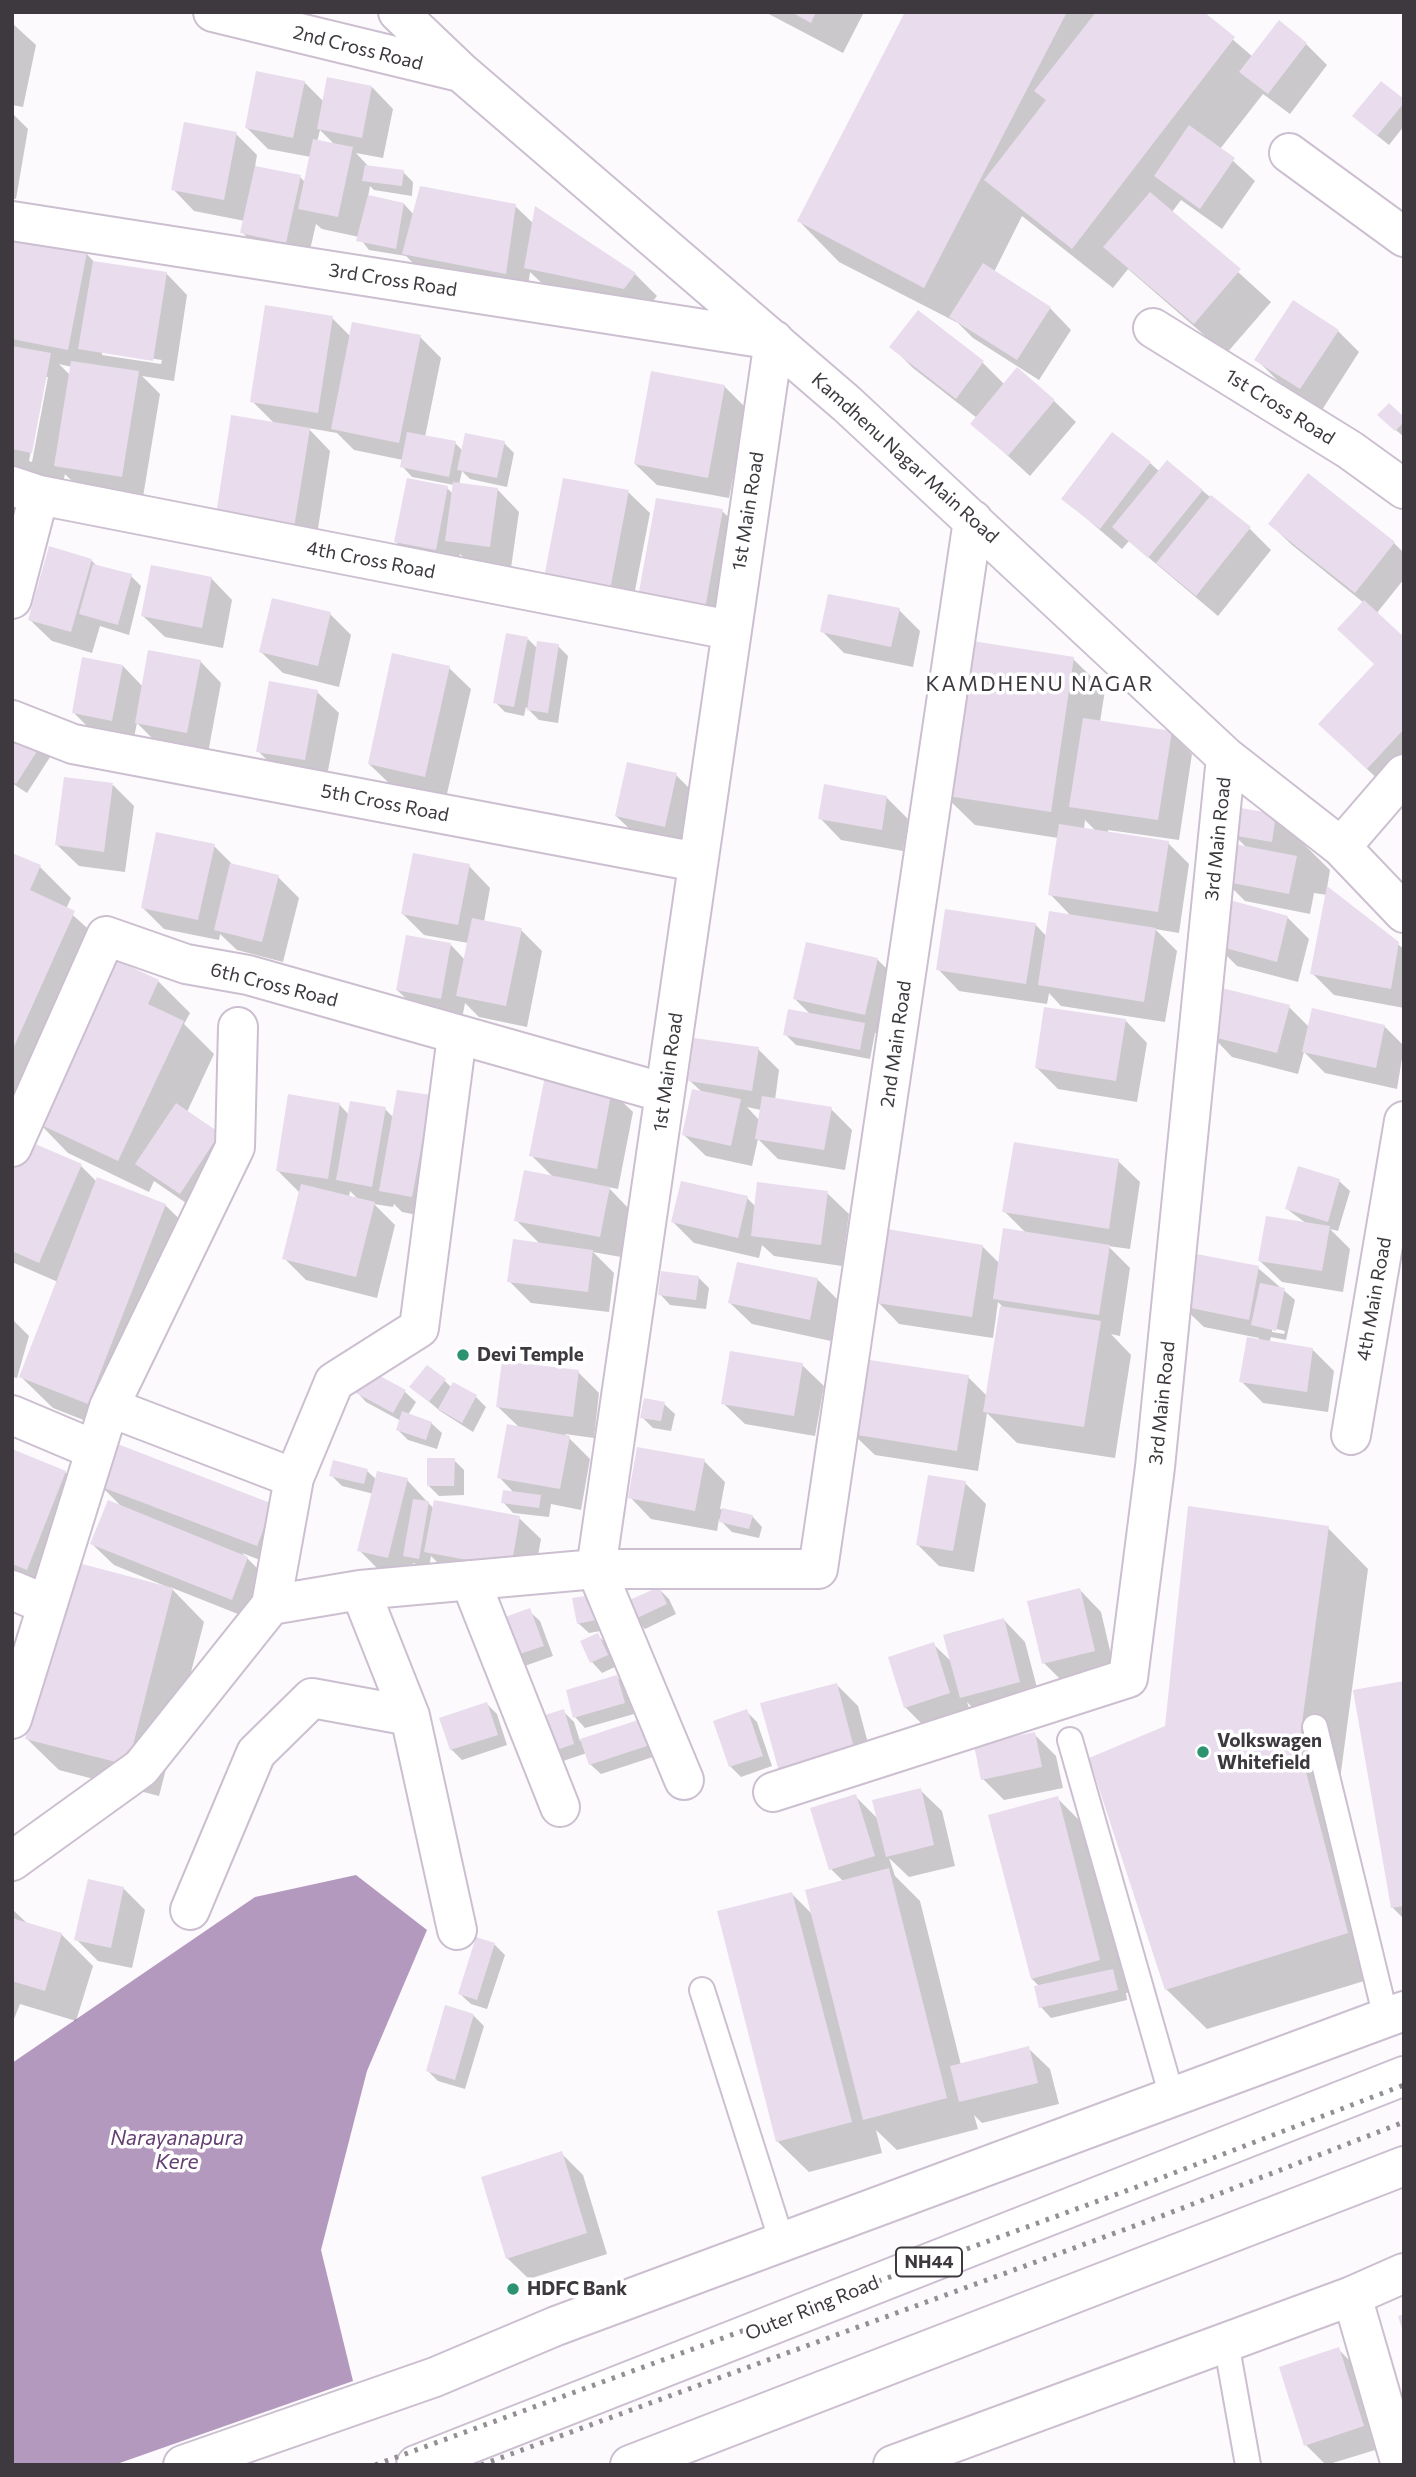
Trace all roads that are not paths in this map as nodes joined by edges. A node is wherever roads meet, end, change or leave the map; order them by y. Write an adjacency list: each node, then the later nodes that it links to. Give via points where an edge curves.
1 (213, 12): 3 (main road, 2nd Cross Road)
2 (398, 12): 3 (main road, Kamdhenu Nagar Main Road)
3 (462, 73): 8 (main road, Kamdhenu Nagar Main Road)
4 (1289, 153): 6 (main road)
5 (12, 220): 8 (main road, 3rd Cross Road)
6 (1404, 237)
7 (1153, 328): 9 (main road, 1st Cross Road, via 1350,450)
8 (774, 340): 11 (main road, Kamdhenu Nagar Main Road); 13 (main road, 1st Main Road)
9 (1404, 489)
10 (26, 490): 12 (main road); 13 (main road, 4th Cross Road)
11 (973, 520): 15 (main road, Kamdhenu Nagar Main Road); 30 (main road, 2nd Main Road, via 818,1569)
12 (12, 599)
13 (730, 630): 18 (main road, 1st Main Road)
14 (12, 720): 18 (main road, 5th Cross Road, via 73,744)
15 (1226, 757): 17 (main road, Kamdhenu Nagar Main Road); 41 (main road, 3rd Main Road, via 1155,1467 1128,1678)
16 (1404, 774): 17 (main road)
17 (1341, 847): 19 (main road, Kamdhenu Nagar Main Road)
18 (697, 862): 22 (main road, 1st Main Road)
19 (1404, 913)
20 (238, 1027): 25 (main road, via 235,1147)
21 (457, 1036): 22 (main road, 6th Cross Road); 24 (main road, 6th Cross Road, via 248,975 186,964 106,936); 29 (main road, via 419,1328 334,1382)
22 (665, 1093): 30 (main road, 1st Main Road)
23 (1404, 1121): 27 (main road, 4th Main Road)
24 (12, 1147)
25 (109, 1407): 28 (main road); 29 (main road)
26 (12, 1415): 28 (main road)
27 (1351, 1435)
28 (95, 1450): 34 (main road)
29 (294, 1478): 35 (main road)
30 (596, 1569): 31 (main road); 40 (main road)
31 (470, 1580): 33 (main road); 42 (main road)
32 (12, 1590): 34 (main road)
33 (360, 1590): 35 (main road); 36 (main road)
34 (47, 1605): 37 (main road)
35 (271, 1605): 43 (main road, via 141,1768)
36 (410, 1716): 44 (main road, via 312,1698 256,1753); 45 (main road)
37 (12, 1719)
38 (1315, 1727): 47 (lane)
39 (1070, 1740): 49 (lane)
40 (684, 1780)
41 (773, 1791)
42 (559, 1807)
43 (12, 1861)
44 (190, 1910)
45 (457, 1930)
46 (702, 1990): 51 (lane)
47 (1395, 2015): 49 (main road)
48 (1404, 2076): 57 (main road, Outer Ring Road / NH44)
49 (1171, 2097): 51 (main road)
50 (1404, 2166): 58 (main road)
51 (782, 2242): 56 (main road, via 556,2326 435,2377)
52 (1404, 2273): 53 (main road)
53 (1352, 2296): 54 (main road); 60 (main road)
54 (1226, 2342): 55 (main road); 59 (lane)
55 (898, 2464)
56 (183, 2465)
57 (416, 2465)
58 (630, 2465)
59 (1248, 2465)
60 (1401, 2465)

